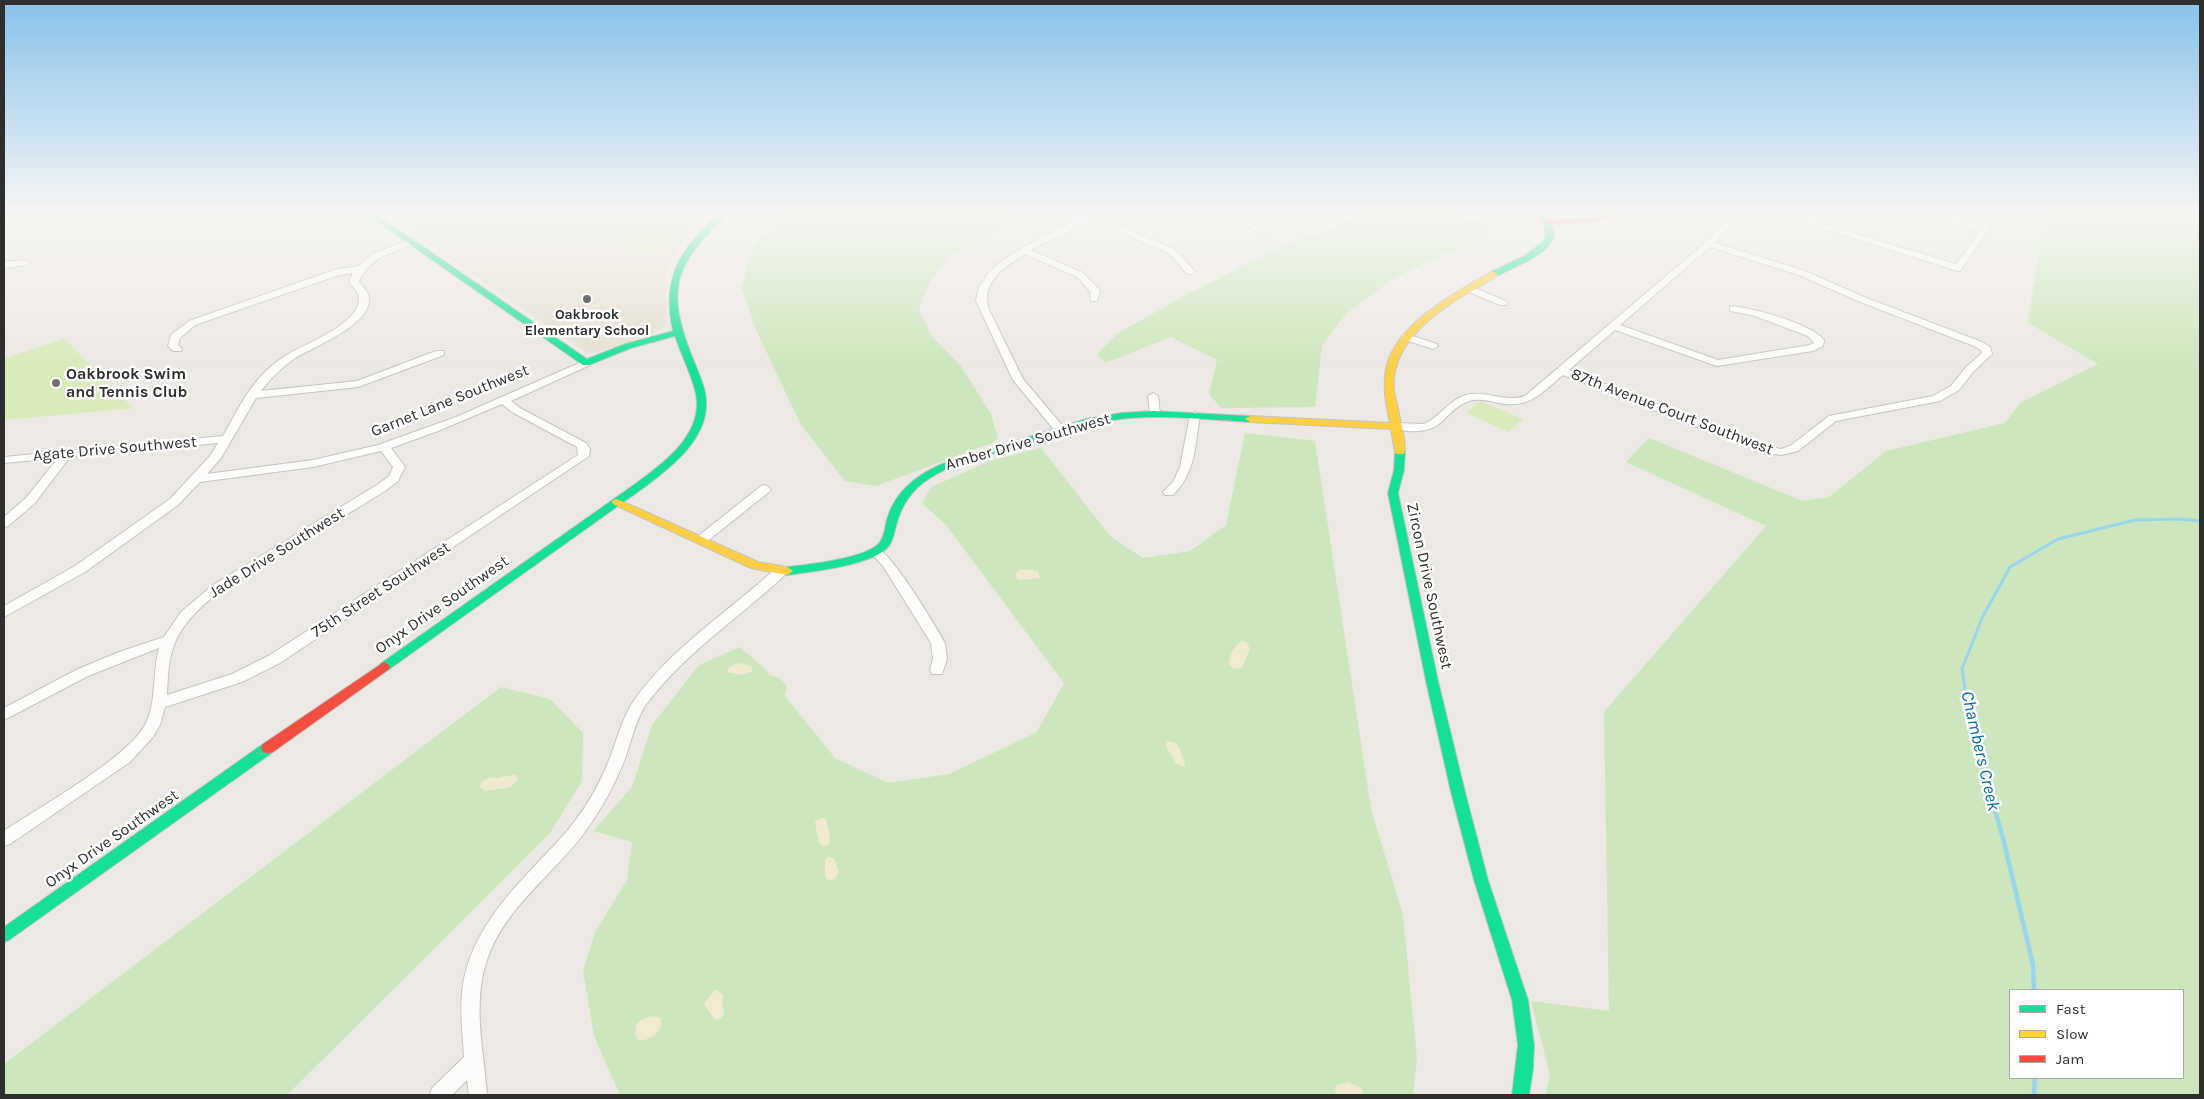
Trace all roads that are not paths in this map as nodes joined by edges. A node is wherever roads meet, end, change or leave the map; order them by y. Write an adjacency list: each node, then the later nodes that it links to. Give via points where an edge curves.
1 (366, 264): 12 (street)
2 (445, 264): 24 (street)
3 (682, 264): 19 (street, Onyx Drive Southwest, via 672,298)
4 (1003, 264): 32 (street, via 982,291 981,302 1018,380)
5 (1056, 264): 15 (street, via 1086,278 1095,290)
6 (1183, 264): 13 (street)
7 (1515, 264): 14 (street, Zircon Drive Southwest)
8 (1685, 264): 18 (street, Amber Drive Southwest)
9 (1774, 264): 25 (street, 87th Avenue Court Southwest, via 1984,347 1987,354 1955,388 1942,396 1931,401 1833,418 1794,449 1781,452 1763,449)
10 (1946, 264): 11 (street, via 1958,268)
11 (1961, 264)
12 (359, 269): 22 (street, via 337,272 202,319 179,332 173,342); 26 (street, via 354,282 364,299 356,317 331,336 284,362)
13 (1190, 272)
14 (1470, 289): 16 (street); 20 (street, Zircon Drive Southwest, via 1440,307)
15 (1094, 299)
16 (1503, 303)
17 (1733, 309): 18 (street, via 1754,312 1812,334 1819,344 1814,348 1717,362)
18 (1614, 326): 25 (street, Amber Drive Southwest)
19 (678, 332): 24 (street, Garnet Lane Southwest, via 633,344); 40 (street, Onyx Drive Southwest, via 701,397 701,414 693,433 678,453)
20 (1406, 337): 21 (street); 31 (street, Zircon Drive Southwest, via 1395,352 1389,380)
21 (1434, 346)
22 (177, 349)
23 (440, 353): 26 (street, via 358,384)
24 (586, 363): 28 (street, Garnet Lane Southwest)
25 (1563, 371): 31 (street, Amber Drive Southwest, via 1525,400 1468,398 1430,426)
26 (253, 395): 33 (street)
27 (1153, 396): 29 (street)
28 (502, 399): 34 (street, Garnet Lane Southwest); 48 (street, 75th Street Southwest, via 516,410 578,442 584,449 582,456 275,659 237,678)
29 (1155, 414): 30 (street, Amber Drive Southwest); 32 (street, Amber Drive Southwest, via 1121,416)
30 (1195, 415): 31 (street, Amber Drive Southwest); 39 (street, via 1186,467)
31 (1396, 426): 55 (street, Zircon Drive Southwest, via 1400,457 1393,493 1425,643 1467,827 1513,971 1527,1032 1526,1075)
32 (1060, 430): 43 (street, Amber Drive Southwest, via 946,464 928,474 904,496 884,545)
33 (226, 439): 35 (street, Agate Drive Southwest); 37 (street)
34 (384, 447): 37 (street, Garnet Lane Southwest, via 294,468); 46 (street, Jade Drive Southwest, via 399,467 394,478 213,591 191,610)
35 (67, 454): 36 (street, Agate Drive Southwest); 41 (street, via 30,501)
36 (4, 460)
37 (198, 479): 45 (street, via 174,502 80,569)
38 (765, 489): 42 (street)
39 (1169, 492)
40 (617, 502): 42 (street); 51 (street, Onyx Drive Southwest)
41 (4, 523)
42 (700, 540): 44 (street, via 754,565)
43 (876, 551): 44 (street, via 806,569); 47 (street, via 938,643 940,659)
44 (781, 571): 52 (street, via 655,683 639,705 601,796 579,828 501,916 487,938 471,990)
45 (4, 612)
46 (167, 641): 48 (street, Jade Drive Southwest); 49 (street, via 79,674)
47 (937, 670)
48 (160, 703): 50 (street, Jade Drive Southwest, via 147,733 125,758)
49 (4, 715)
50 (4, 839)
51 (4, 935)
52 (474, 1060): 53 (street); 54 (street)
53 (439, 1095)
54 (478, 1095)
55 (1521, 1095)

